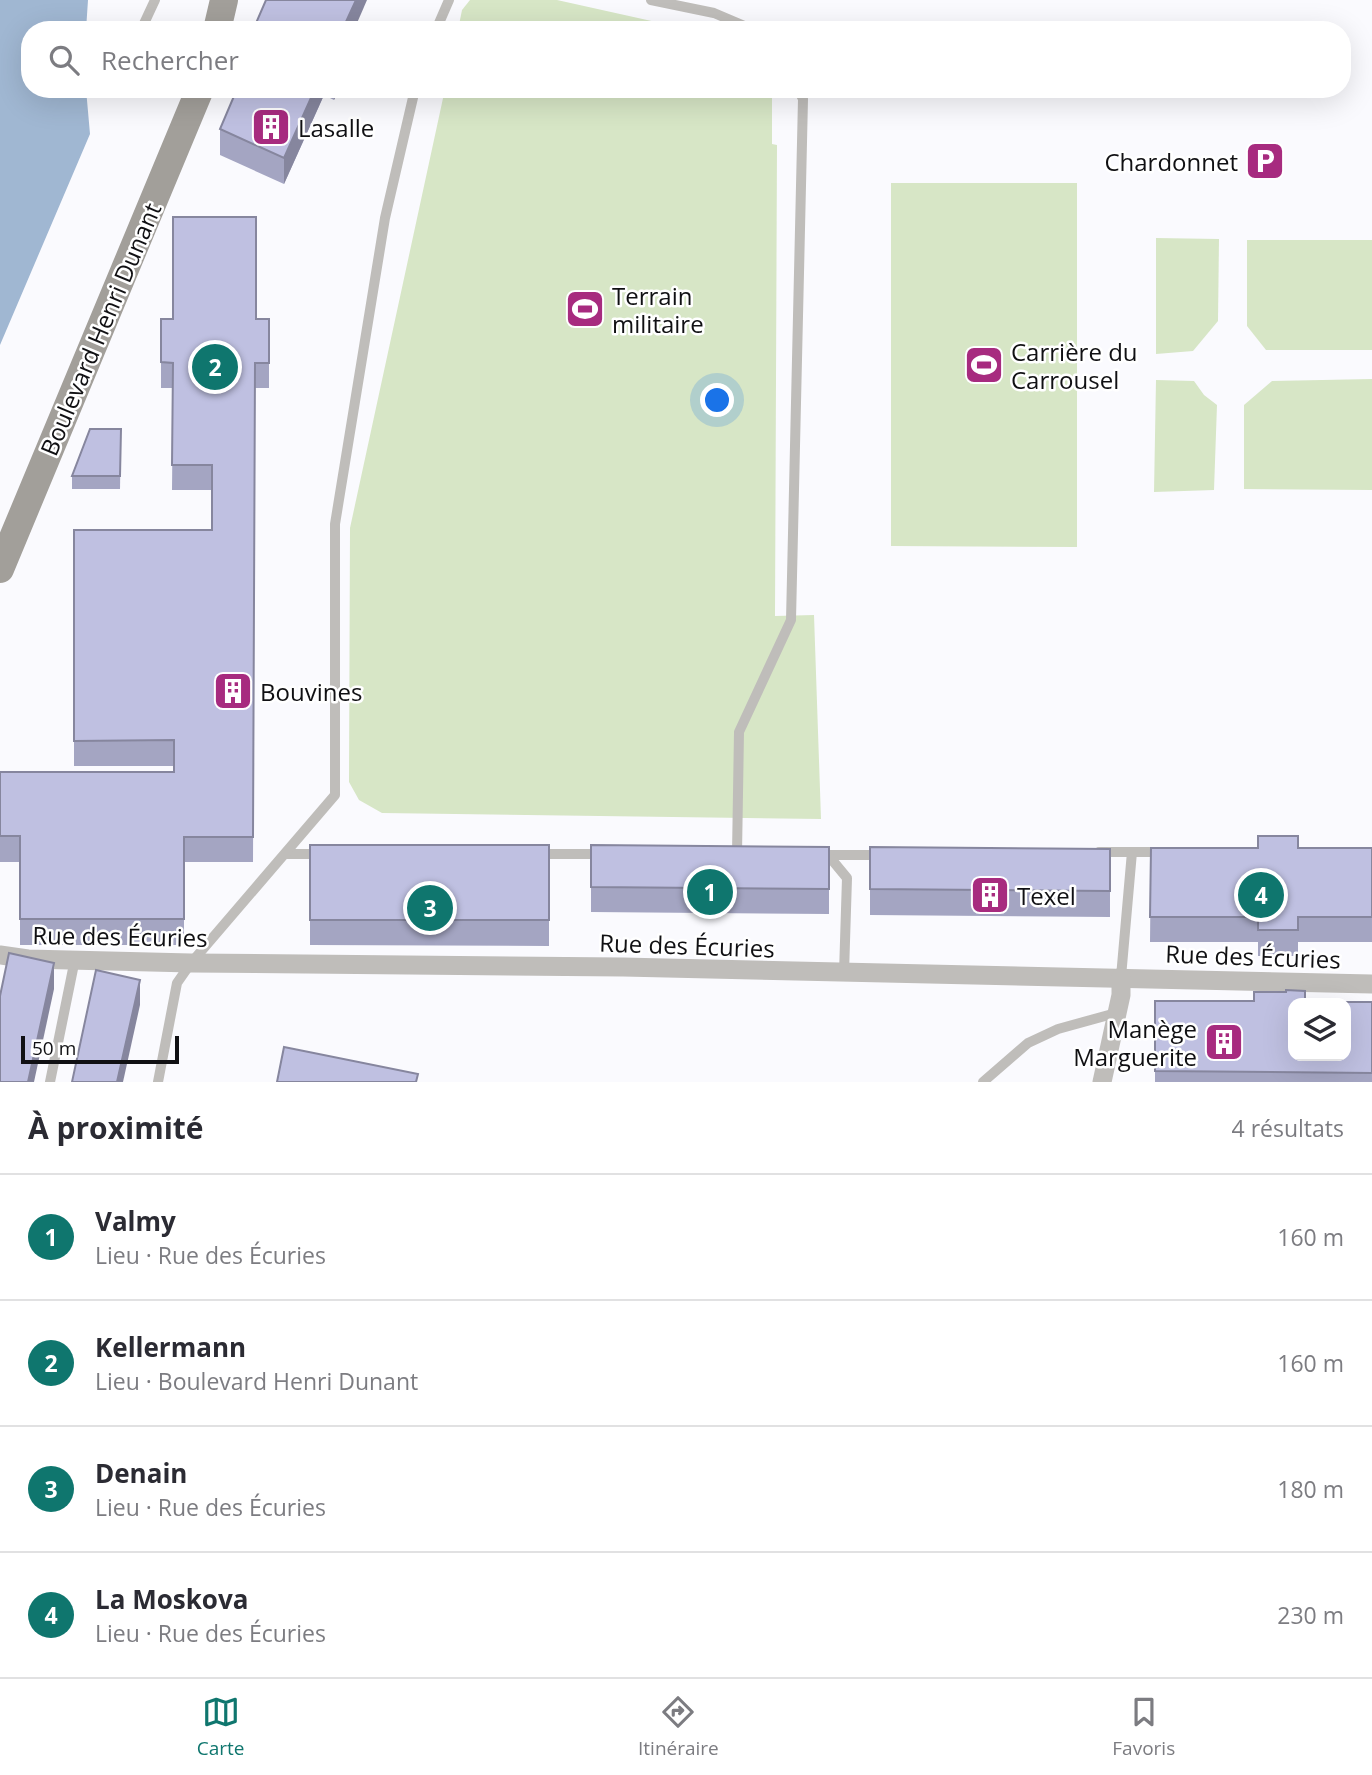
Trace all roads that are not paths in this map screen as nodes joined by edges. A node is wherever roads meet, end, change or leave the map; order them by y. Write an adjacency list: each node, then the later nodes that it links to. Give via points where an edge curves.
1 (155, 0): 5 (lane)
2 (224, 0): 6 (main road)
3 (449, 0): 7 (lane)
4 (651, 0): 8 (lane)
5 (145, 21)
6 (219, 21)
7 (440, 21)
8 (733, 21)
9 (196, 98): 12 (main road, Boulevard Henri Dunant)
10 (413, 98): 16 (lane, via 385,218 335,524 335,795)
11 (802, 98): 21 (lane, via 791,620 738,732)
12 (0, 569)
13 (1091, 852): 14 (lane)
14 (1132, 852): 15 (lane); 30 (lane)
15 (1174, 852)
16 (287, 854): 17 (lane); 28 (lane)
17 (328, 854)
18 (532, 854): 19 (lane)
19 (614, 854)
20 (723, 854): 21 (lane)
21 (737, 854): 23 (lane)
22 (897, 854): 25 (lane)
23 (751, 855)
24 (802, 855): 25 (lane)
25 (828, 855): 29 (lane, via 847,878)
26 (0, 955): 27 (street, Rue des Écuries)
27 (75, 959): 28 (street, Rue des Écuries); 33 (lane)
28 (191, 962): 29 (street, Rue des Écuries); 34 (lane, via 177,983)
29 (844, 974): 30 (street, Rue des Écuries)
30 (1121, 977): 31 (street, Rue des Écuries); 32 (street)
31 (1372, 984)
32 (1116, 1013): 35 (lane, via 1058,1029 1028,1044); 36 (street)
33 (50, 1082)
34 (158, 1082)
35 (983, 1082)
36 (1102, 1082)

